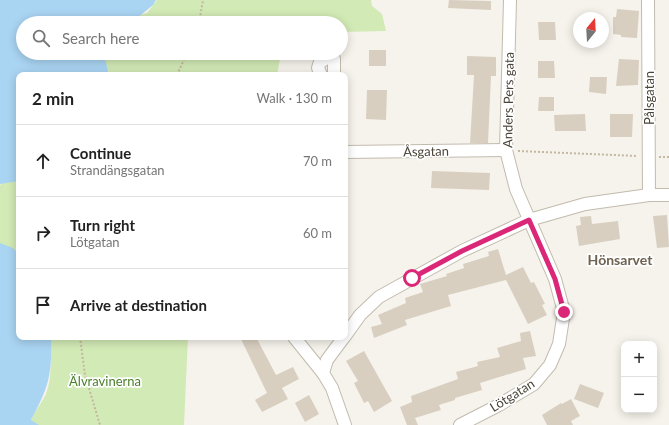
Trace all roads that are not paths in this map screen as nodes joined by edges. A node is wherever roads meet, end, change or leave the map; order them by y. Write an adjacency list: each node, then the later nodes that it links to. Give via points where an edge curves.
1 (510, 0): 7 (street, Anders Pers gata)
2 (648, 0): 9 (street, Pålsgatan)
3 (324, 60): 5 (street, via 320,62)
4 (334, 60): 6 (street)
5 (320, 72)
6 (334, 72)
7 (506, 150): 8 (street, Åsgatan); 11 (street, Anders Pers gata, via 516,189)
8 (348, 152)
9 (649, 195): 10 (street); 11 (street, via 585,204)
10 (669, 195)
11 (529, 220): 12 (street, via 462,251 379,297 360,314); 17 (street, Lötgatan, via 555,279 564,312 560,344 550,365 534,384)
12 (348, 330)
13 (296, 340): 15 (street)
14 (341, 340): 15 (street)
15 (323, 373): 16 (street, via 332,388)
16 (345, 425)
17 (460, 425)

